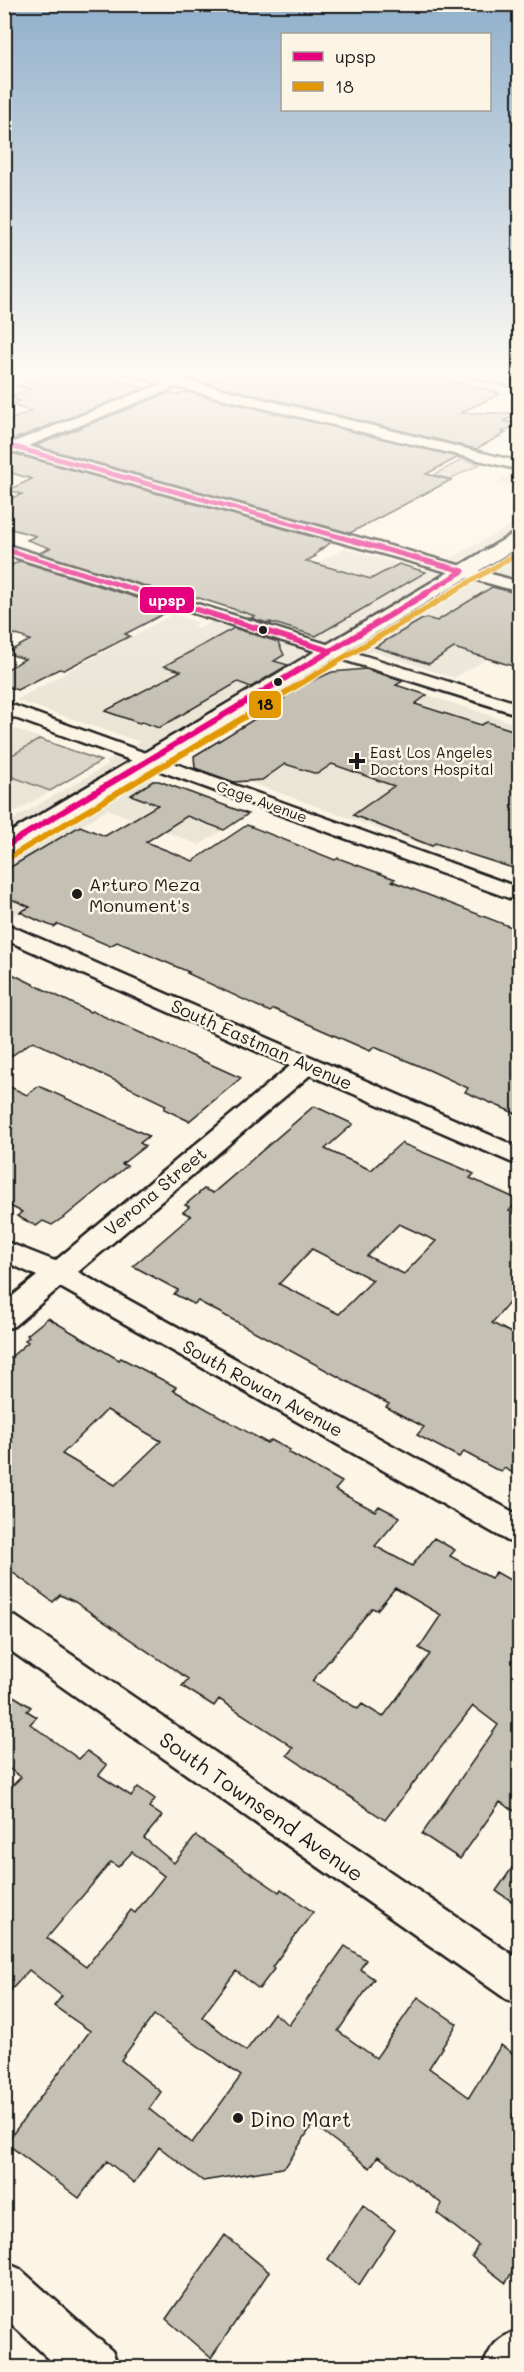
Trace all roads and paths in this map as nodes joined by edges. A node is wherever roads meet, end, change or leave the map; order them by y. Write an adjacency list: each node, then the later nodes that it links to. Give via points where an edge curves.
1 (149, 483): 4 (street)
2 (519, 538): 4 (main road)
3 (4, 549): 6 (street)
4 (463, 572): 5 (street); 6 (main road)
5 (519, 587)
6 (330, 651): 8 (street); 9 (main road)
7 (4, 707): 9 (street, Gage Avenue)
8 (519, 710)
9 (150, 760): 10 (main road); 11 (street, Gage Avenue)
10 (4, 847)
11 (519, 896)
12 (4, 930): 13 (street, South Eastman Avenue)
13 (307, 1064): 14 (street, South Eastman Avenue); 16 (street, Verona Street)
14 (519, 1158)
15 (4, 1250): 16 (street, South Rowan Avenue)
16 (57, 1273): 17 (street, Verona Street); 18 (street, South Rowan Avenue)
17 (4, 1318)
18 (519, 1532)
19 (4, 1627): 20 (street, South Townsend Avenue)
20 (519, 1985)
21 (4, 2285): 23 (street)
22 (519, 2358): 24 (main road)
23 (95, 2367)
24 (511, 2367)

